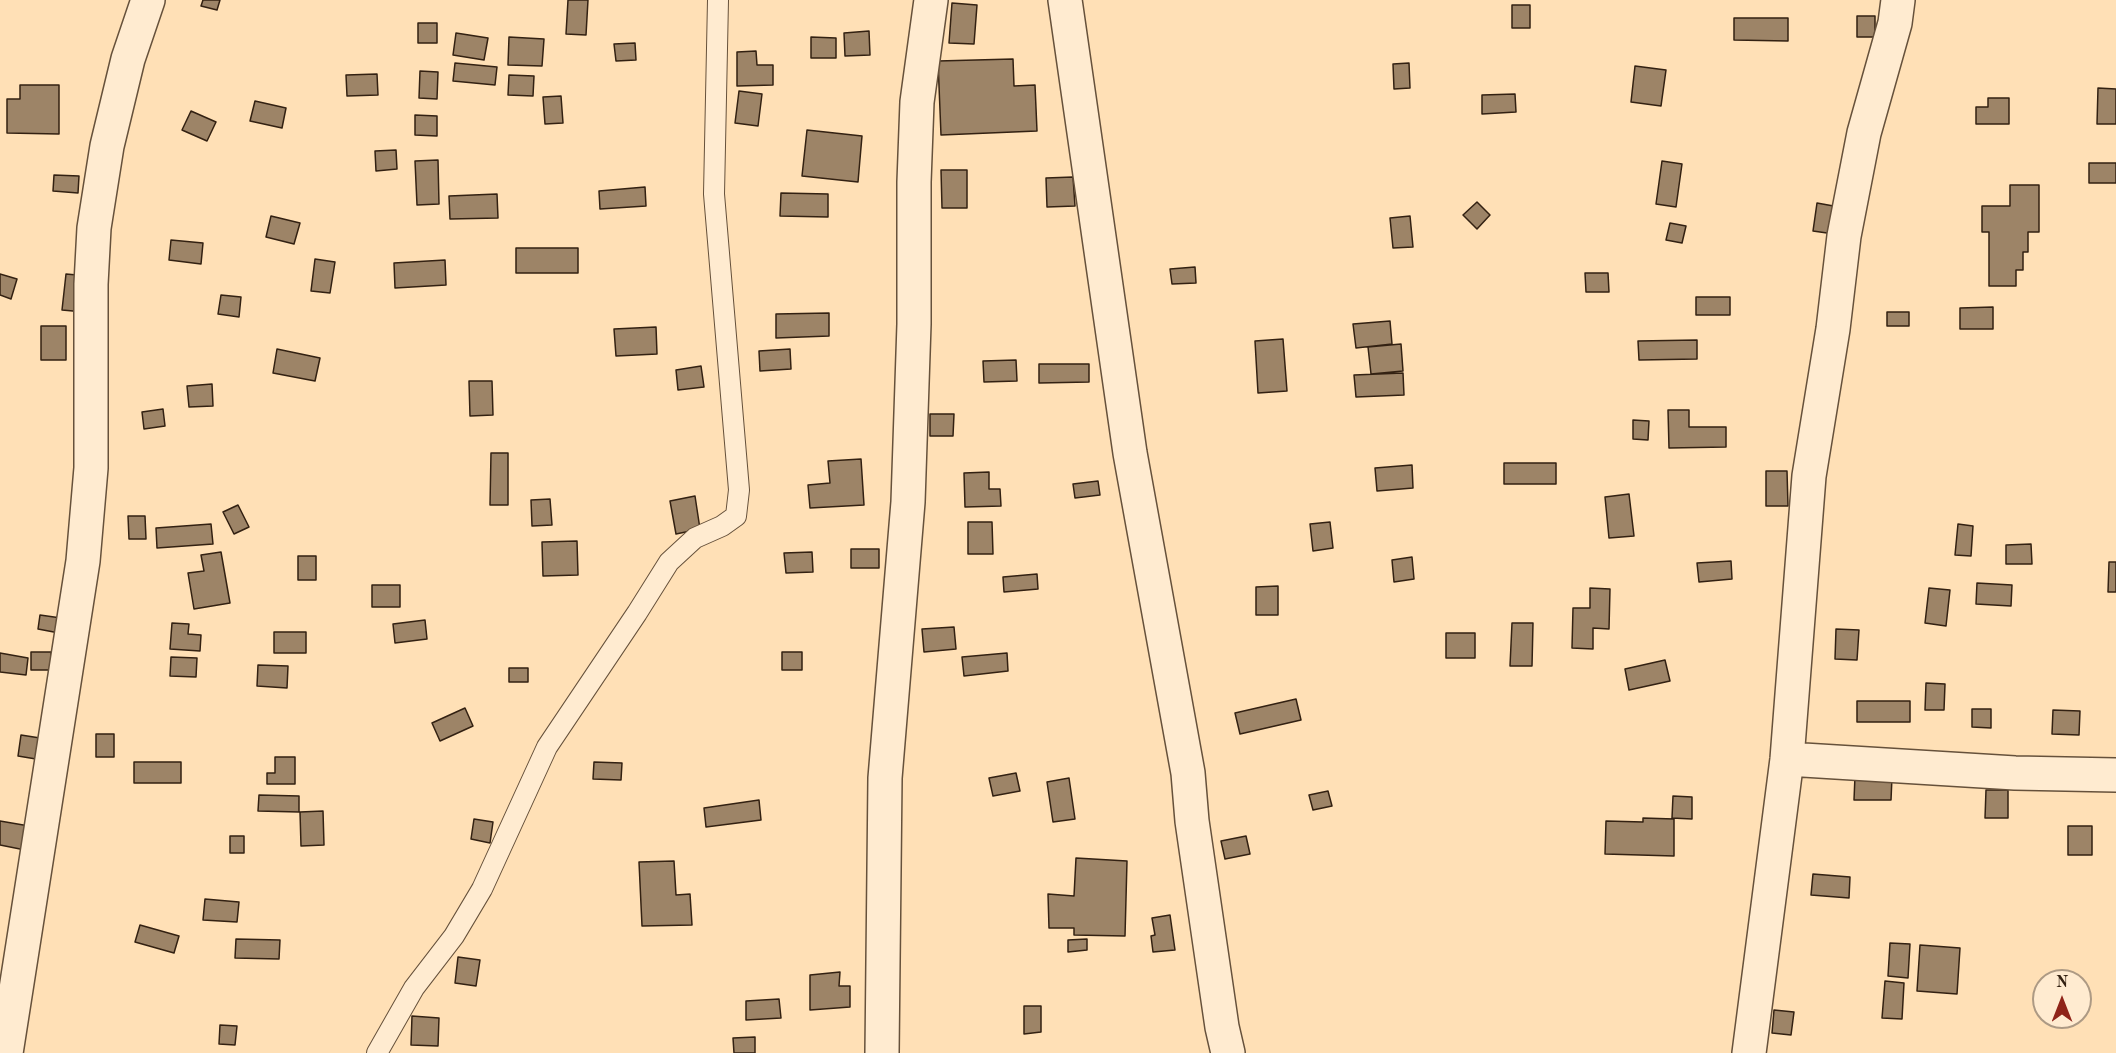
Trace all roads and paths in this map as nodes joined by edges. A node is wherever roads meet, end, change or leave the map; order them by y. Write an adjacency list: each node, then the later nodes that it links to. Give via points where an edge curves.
1 (148, 0): 8 (street, via 128,59 107,146 94,228 91,468 83,561)
2 (718, 0): 9 (lane, via 714,195 739,490 735,516 695,538 669,562 547,747 482,889 454,936 414,988)
3 (931, 0): 10 (street, via 916,102 908,502 885,778)
4 (1065, 0): 11 (street, via 1130,453 1188,773)
5 (1898, 0): 6 (street, via 1864,134 1844,236 1809,476)
6 (1787, 759): 7 (street); 12 (street)
7 (2116, 775)
8 (6, 1053)
9 (377, 1053)
10 (882, 1053)
11 (1228, 1053)
12 (1749, 1053)

